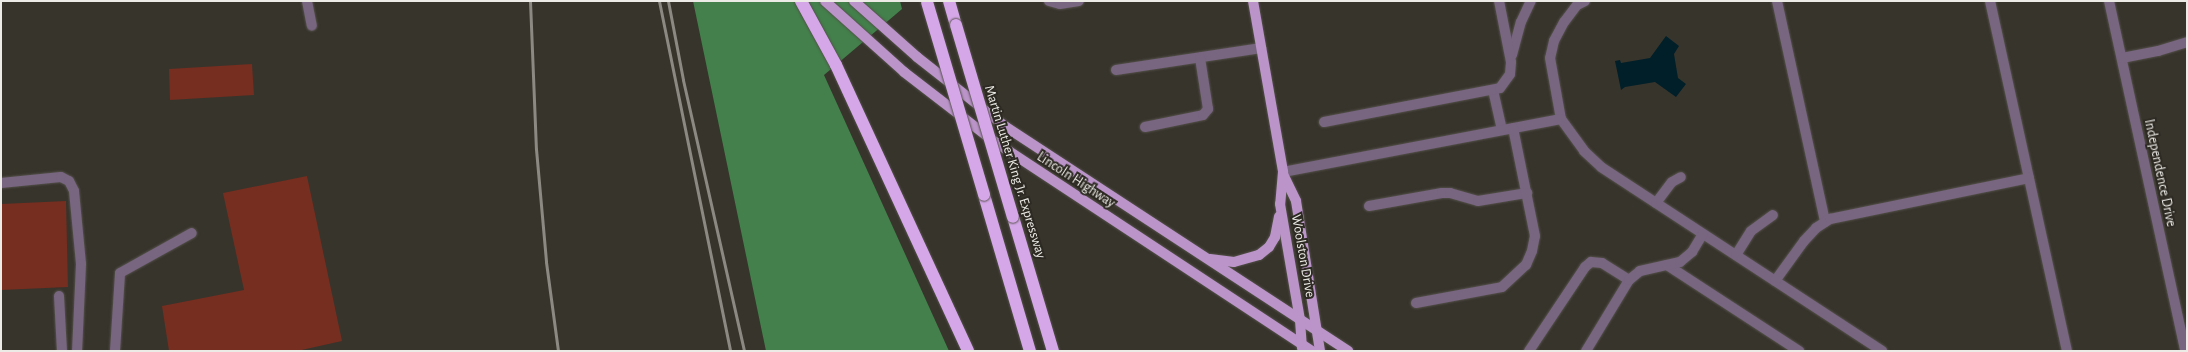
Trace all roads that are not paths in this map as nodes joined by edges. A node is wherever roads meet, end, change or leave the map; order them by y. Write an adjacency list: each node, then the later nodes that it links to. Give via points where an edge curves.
1 (307, 1): 16 (street)
2 (800, 1): 54 (highway, via 836,65)
3 (825, 1): 50 (main road, Lincoln Highway, via 904,72 995,142)
4 (854, 1): 42 (main road, Lincoln Highway, via 917,57 1006,126)
5 (927, 1): 55 (highway, bridge)
6 (949, 1): 56 (highway, Martin Luther King Jr. Expressway, bridge)
7 (1048, 1): 8 (street, via 1060,4)
8 (1079, 1)
9 (1253, 1): 18 (main road, Woolston Drive)
10 (1499, 1): 21 (street)
11 (1531, 1): 21 (street, via 1519,28)
12 (1585, 1): 24 (street, via 1577,6 1564,22 1554,41 1550,58)
13 (1777, 1): 38 (street)
14 (1990, 1): 31 (street)
15 (2109, 1): 20 (street, Independence Drive)
16 (312, 26)
17 (2187, 42): 20 (street, via 2158,52)
18 (1261, 48): 19 (street); 29 (main road, Woolston Drive)
19 (1200, 58): 22 (street); 26 (street, via 1208,109 1203,116)
20 (2122, 58): 65 (street, Independence Drive)
21 (1510, 62): 23 (street, via 1510,74 1505,83)
22 (1116, 70)
23 (1493, 90): 25 (street); 28 (street)
24 (1561, 119): 27 (street); 34 (street, via 1584,151 1601,167)
25 (1324, 122)
26 (1145, 127)
27 (1513, 128): 28 (street); 33 (street)
28 (1502, 130): 29 (street)
29 (1282, 172): 35 (main road, Woolston Drive); 49 (main road, Woolston Drive, via 1296,201)
30 (1681, 177): 34 (street, via 1672,182)
31 (2029, 178): 38 (street, via 1844,215); 64 (street)
32 (1, 183): 52 (street, via 61,177 69,181 74,191 81,264)
33 (1527, 193): 36 (street, via 1478,201 1450,192); 47 (street, via 1535,236 1526,266 1516,276 1502,286 1488,291)
34 (1656, 203): 40 (street)
35 (1280, 204): 42 (main road, via 1275,236 1269,247 1259,255 1234,262); 48 (main road, Woolston Drive)
36 (1369, 206)
37 (1773, 215): 41 (street, via 1752,232)
38 (1826, 222): 45 (street, via 1804,241)
39 (192, 233): 53 (street, via 120,273)
40 (1703, 234): 41 (street); 43 (street, via 1686,257 1680,262)
41 (1736, 255): 45 (street)
42 (1206, 258): 48 (main road, Lincoln Highway)
43 (1667, 265): 44 (street, via 1640,271); 62 (street)
44 (1629, 280): 60 (street, via 1602,263 1591,262 1585,267); 61 (street)
45 (1775, 281): 63 (street)
46 (59, 296): 51 (street)
47 (1416, 303)
48 (1300, 320): 49 (main road, Lincoln Highway); 50 (main road, Woolston Drive)
49 (1318, 332): 58 (main road); 59 (main road, Lincoln Highway)
50 (1302, 348): 57 (main road, Lincoln Highway)
51 (62, 351)
52 (77, 351)
53 (115, 351)
54 (968, 351)
55 (1030, 351)
56 (1053, 351)
57 (1312, 351)
58 (1320, 351)
59 (1348, 351)
60 (1529, 351)
61 (1586, 351)
62 (1799, 351)
63 (1880, 351)
64 (2067, 351)
65 (2185, 351)

